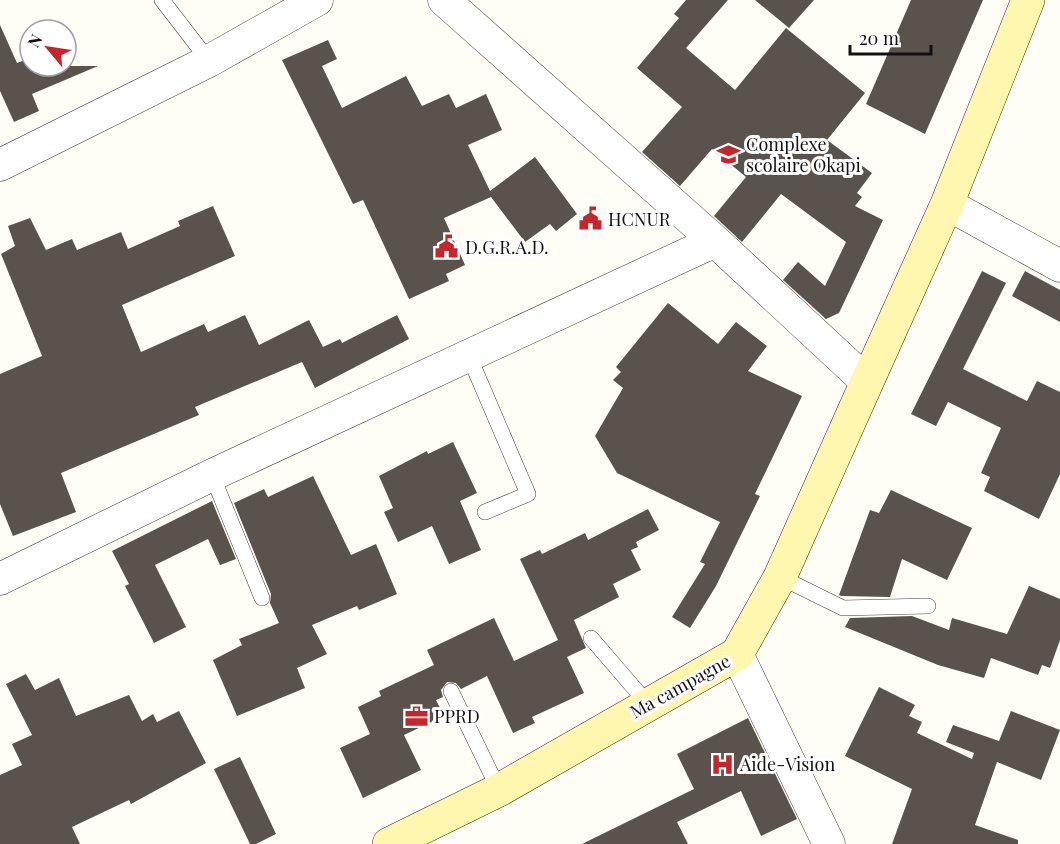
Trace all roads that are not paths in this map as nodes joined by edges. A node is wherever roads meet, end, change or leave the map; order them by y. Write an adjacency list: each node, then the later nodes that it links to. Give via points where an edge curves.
1 (162, 0): 5 (lane)
2 (317, 0): 5 (street)
3 (444, 0): 8 (street)
4 (1028, 0): 7 (street, Ma campagne)
5 (209, 61): 6 (street)
6 (0, 165)
7 (946, 204): 9 (street); 11 (street, Ma campagne)
8 (715, 242): 10 (street); 11 (street)
9 (1060, 266)
10 (469, 356): 12 (street); 13 (lane, via 528,494)
11 (867, 382): 14 (street, Ma campagne)
12 (212, 475): 15 (street); 16 (lane)
13 (485, 512)
14 (780, 577): 17 (lane, via 843,608); 19 (street, Ma campagne)
15 (0, 579)
16 (262, 598)
17 (928, 606)
18 (591, 638): 21 (lane)
19 (737, 654): 21 (street, Ma campagne); 24 (street)
20 (451, 691): 22 (lane)
21 (647, 704): 22 (street, Ma campagne)
22 (499, 790): 23 (street, Ma campagne)
23 (389, 844)
24 (830, 844)

